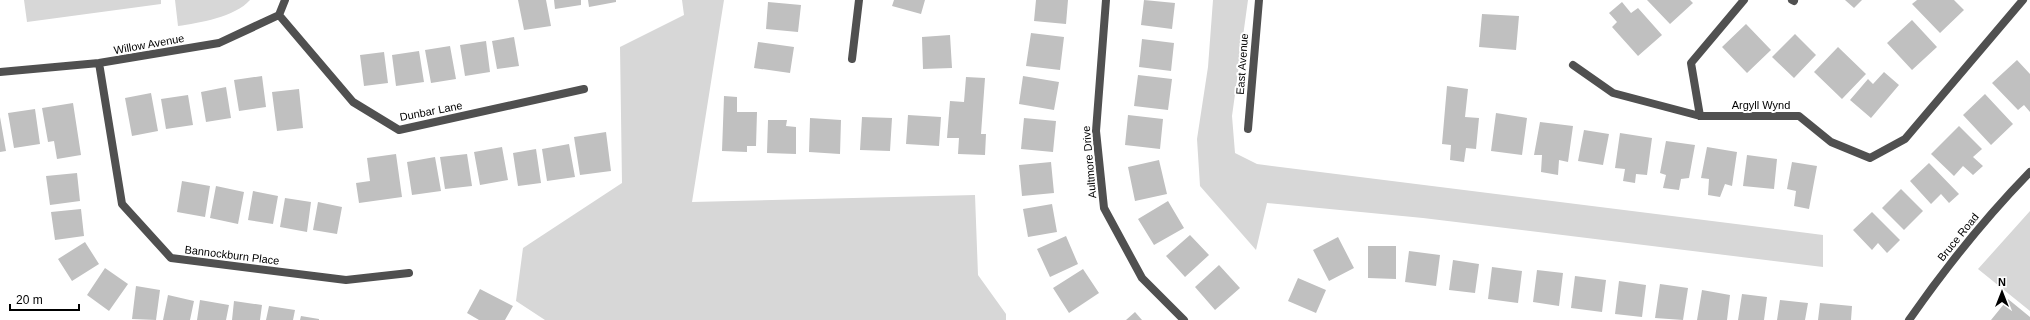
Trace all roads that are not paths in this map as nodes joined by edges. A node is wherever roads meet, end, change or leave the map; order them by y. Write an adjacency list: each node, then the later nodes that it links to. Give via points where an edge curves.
1 (286, 0): 7 (street)
2 (859, 0): 8 (street)
3 (1106, 0): 17 (street, Aultmore Drive, via 1096,131 1104,208 1142,278)
4 (1259, 0): 14 (street, East Avenue)
5 (1744, 0): 13 (street, via 1691,63)
6 (2023, 0): 13 (street, Argyll Wynd, via 1905,139 1870,158 1831,142 1799,116)
7 (279, 15): 9 (street, Willow Avenue, via 219,43); 12 (street, Dunbar Lane, via 353,102 399,130)
8 (852, 59)
9 (99, 63): 11 (street, Willow Avenue); 16 (street, Bannockburn Place, via 122,204 171,258 346,280)
10 (1573, 65): 13 (street, Argyll Wynd, via 1613,93)
11 (0, 72)
12 (584, 89)
13 (1700, 116)
14 (1248, 130)
15 (2030, 172): 18 (street, Bruce Road, via 1971,236)
16 (409, 273)
17 (1184, 320)
18 (1909, 320)

